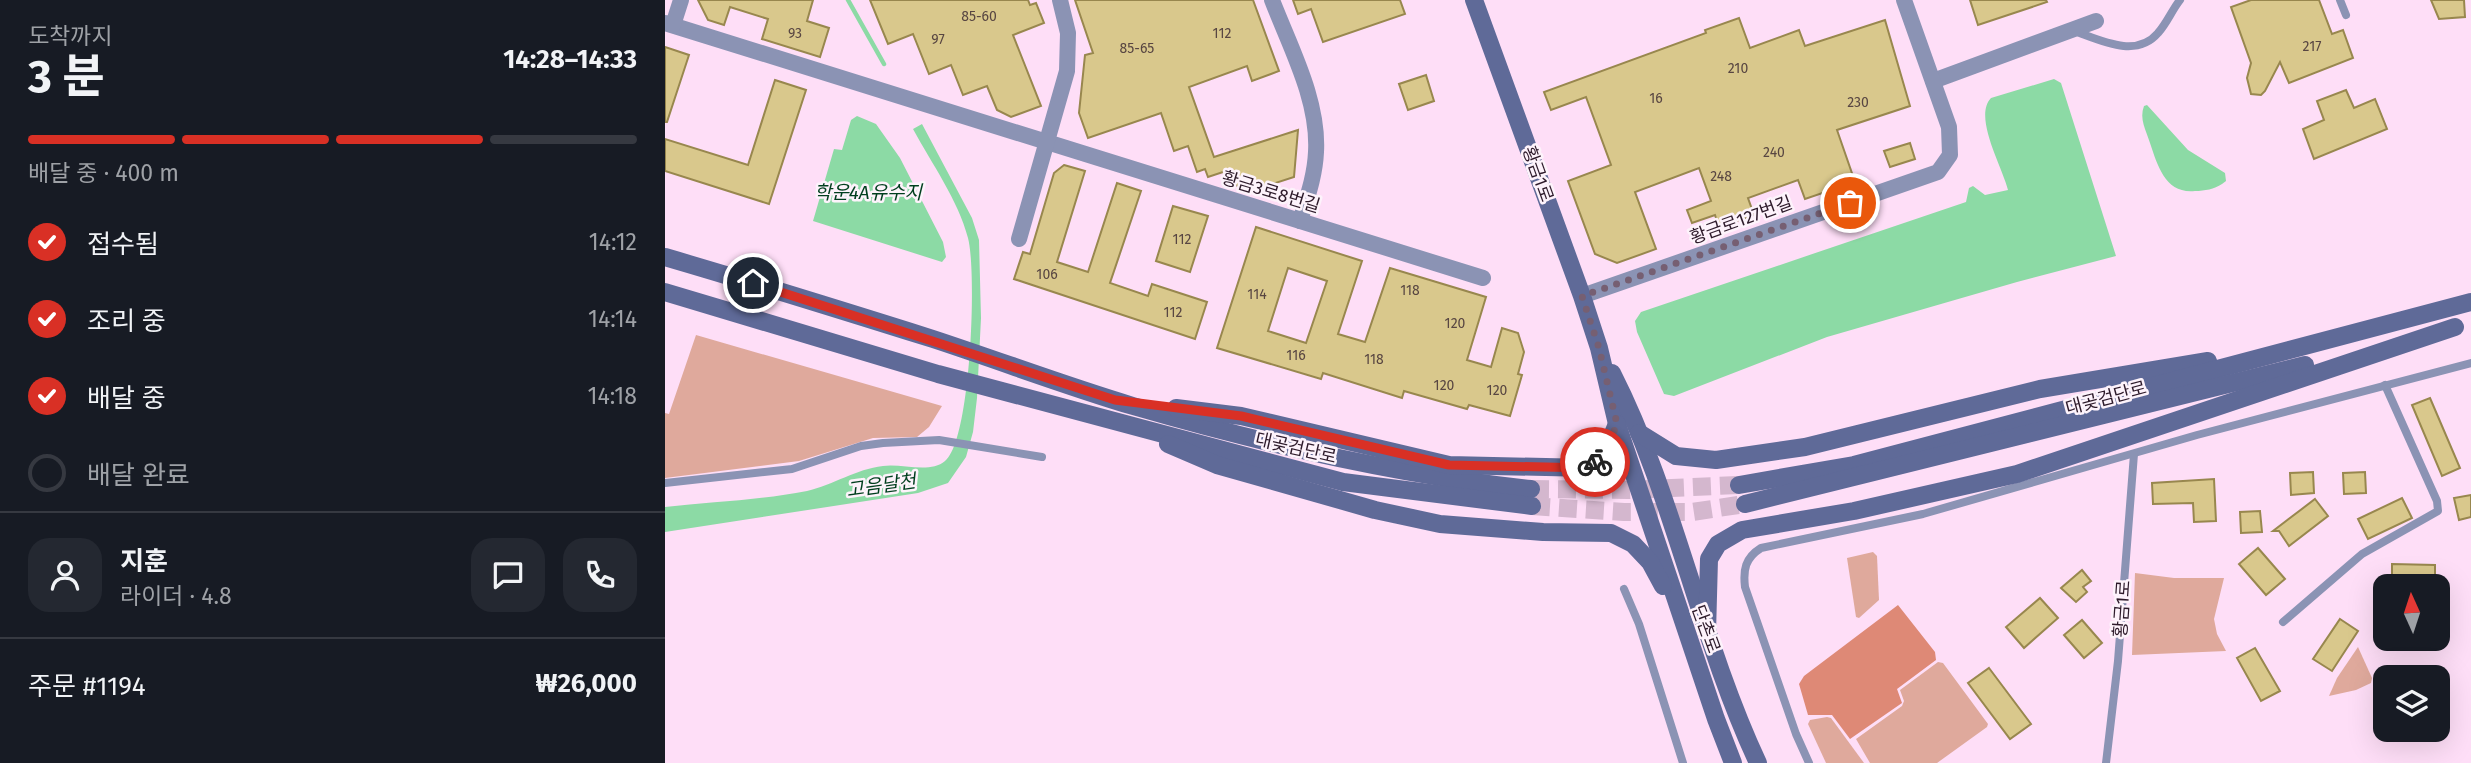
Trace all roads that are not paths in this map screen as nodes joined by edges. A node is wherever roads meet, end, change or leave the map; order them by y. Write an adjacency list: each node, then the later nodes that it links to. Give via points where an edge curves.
1 (681, 0): 10 (street, 황금3로8번길)
2 (1060, 0): 13 (street, via 1068,33 1067,71)
3 (1272, 0): 14 (street, via 1307,92 1315,127 1315,167)
4 (1474, 0): 19 (main road, 황금1로)
5 (1904, 0): 12 (street, 황금로127번길)
6 (2180, 0): 11 (lane, via 2158,33 2135,46 2112,45)
7 (2340, 0): 8 (lane)
8 (2346, 15)
9 (2096, 21): 11 (street)
10 (669, 24): 13 (street, 황금3로8번길)
11 (2071, 30): 12 (street)
12 (1933, 81): 19 (street, 황금로127번길, via 1951,144 1950,155 1938,172)
13 (1048, 142): 14 (street, 황금3로8번길); 15 (street)
14 (1300, 221): 17 (street, 황금3로8번길)
15 (1019, 239)
16 (665, 257): 26 (main road, 대곶검단로)
17 (1482, 278)
18 (665, 292): 27 (main road, 대곶검단로)
19 (1582, 296): 23 (main road, 황금1로)
20 (2471, 302): 22 (main road, 대곶검단로)
21 (2463, 324): 32 (main road); 37 (main road, 대곶검단로)
22 (2311, 344): 29 (main road, via 2040,389 1805,447 1716,460 1677,456); 34 (main road, 대곶검단로, via 1854,465)
23 (1599, 348): 28 (main road, 황금1로); 29 (main road, 황금1로)
24 (2471, 363): 25 (lane)
25 (2385, 385): 30 (lane); 39 (lane, via 2438,511 2362,554)
26 (1115, 400): 27 (main road, 대곶검단로, via 1310,453 1532,497 1343,481); 28 (main road, via 1241,416 1449,465 1589,468 1605,453)
27 (1120, 423): 40 (main road, via 1217,465 1375,510 1440,524 1611,533 1633,544 1650,562)
28 (1617, 424): 36 (main road, 황금1로)
29 (1639, 433): 35 (main road, 황금1로)
30 (2134, 454): 32 (lane); 46 (lane, 황금1로)
31 (1042, 457): 33 (lane, via 939,440 873,444 792,469)
32 (2033, 475): 41 (main road, via 1742,530 1719,544 1709,559); 45 (lane, via 1896,521 1772,545 1753,553 1745,567 1745,587)
33 (665, 483)
34 (1739, 485)
35 (1661, 493): 41 (main road, 단촌로)
36 (1640, 494): 40 (main road, 단촌로)
37 (1745, 504)
38 (1624, 589): 42 (lane)
39 (2283, 622)
40 (1685, 625): 43 (main road, 단촌로)
41 (1707, 633): 44 (main road, 단촌로)
42 (1683, 763)
43 (1733, 763)
44 (1758, 763)
45 (1809, 763)
46 (2106, 763)

